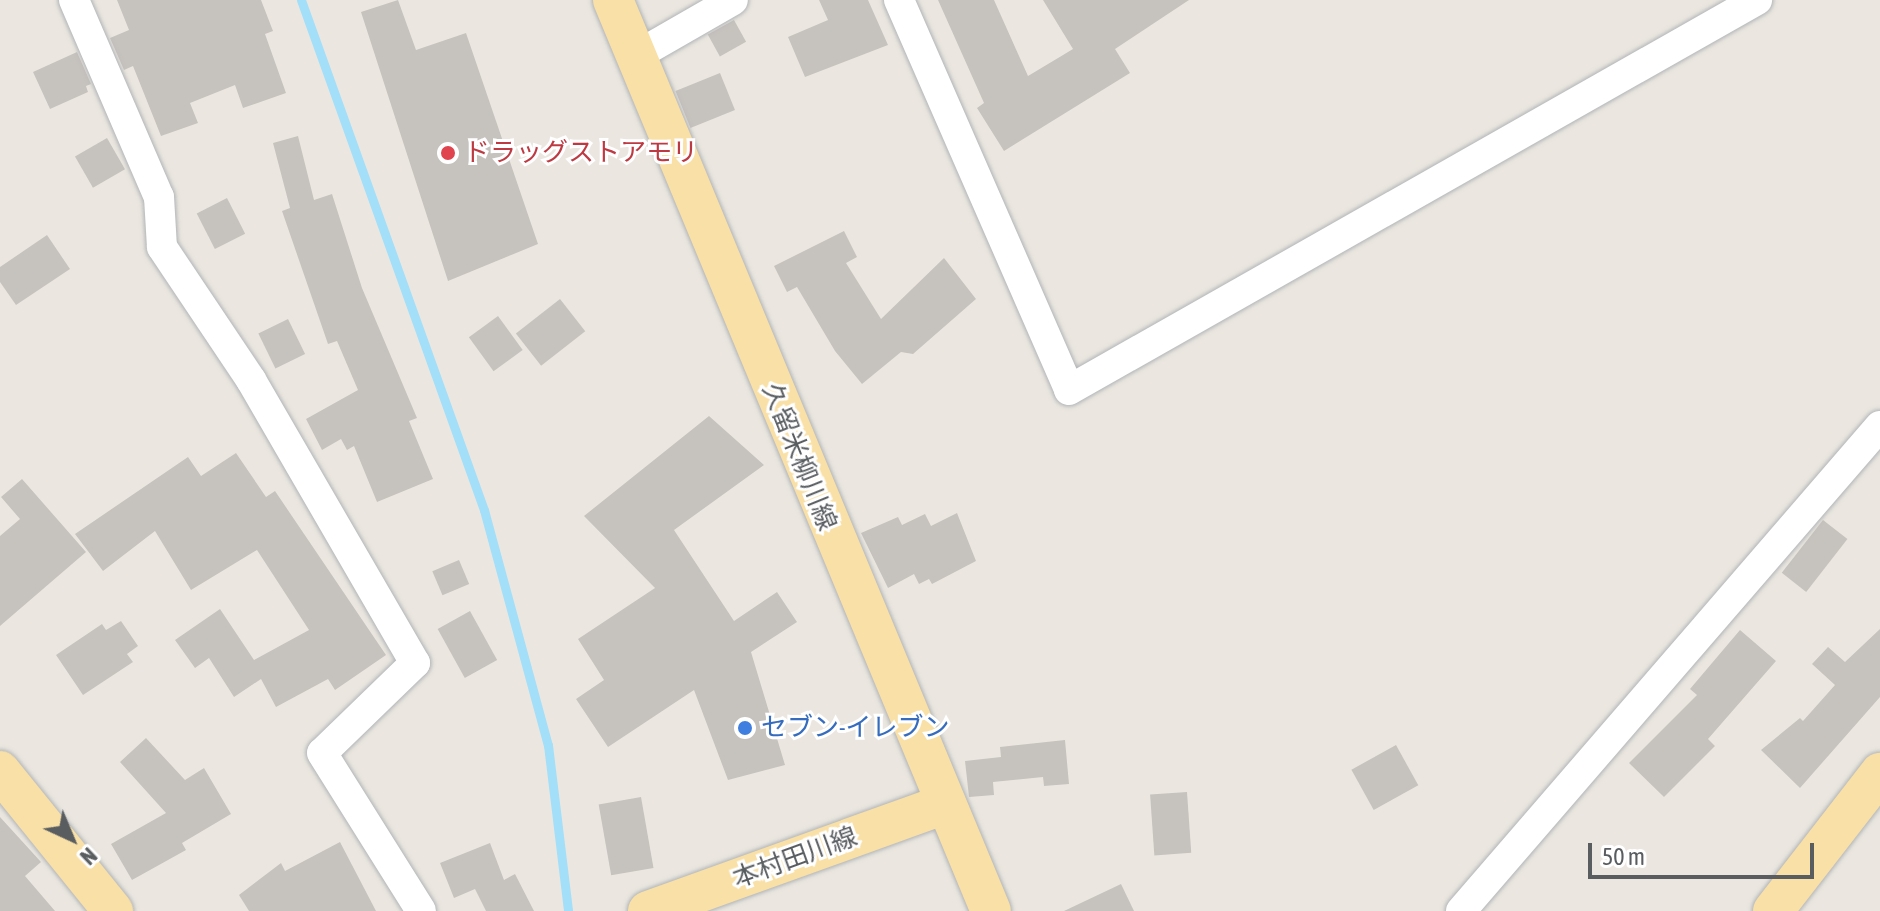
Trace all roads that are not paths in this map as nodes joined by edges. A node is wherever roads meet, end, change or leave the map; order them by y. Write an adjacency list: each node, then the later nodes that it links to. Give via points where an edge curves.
1 (74, 0): 12 (street, via 159,197 162,247 251,380 415,663 322,753)
2 (613, 0): 6 (main road, 久留米柳川線)
3 (733, 0): 6 (street)
4 (899, 0): 5 (street, via 1069,390)
5 (1757, 0)
6 (634, 57): 10 (main road, 久留米柳川線)
7 (1880, 426): 15 (street)
8 (0, 771): 11 (main road)
9 (1880, 773): 16 (main road)
10 (943, 805): 13 (main road, 本村田川線); 14 (main road, 久留米柳川線)
11 (113, 911)
12 (421, 911)
13 (648, 911)
14 (991, 911)
15 (1461, 911)
16 (1773, 911)

